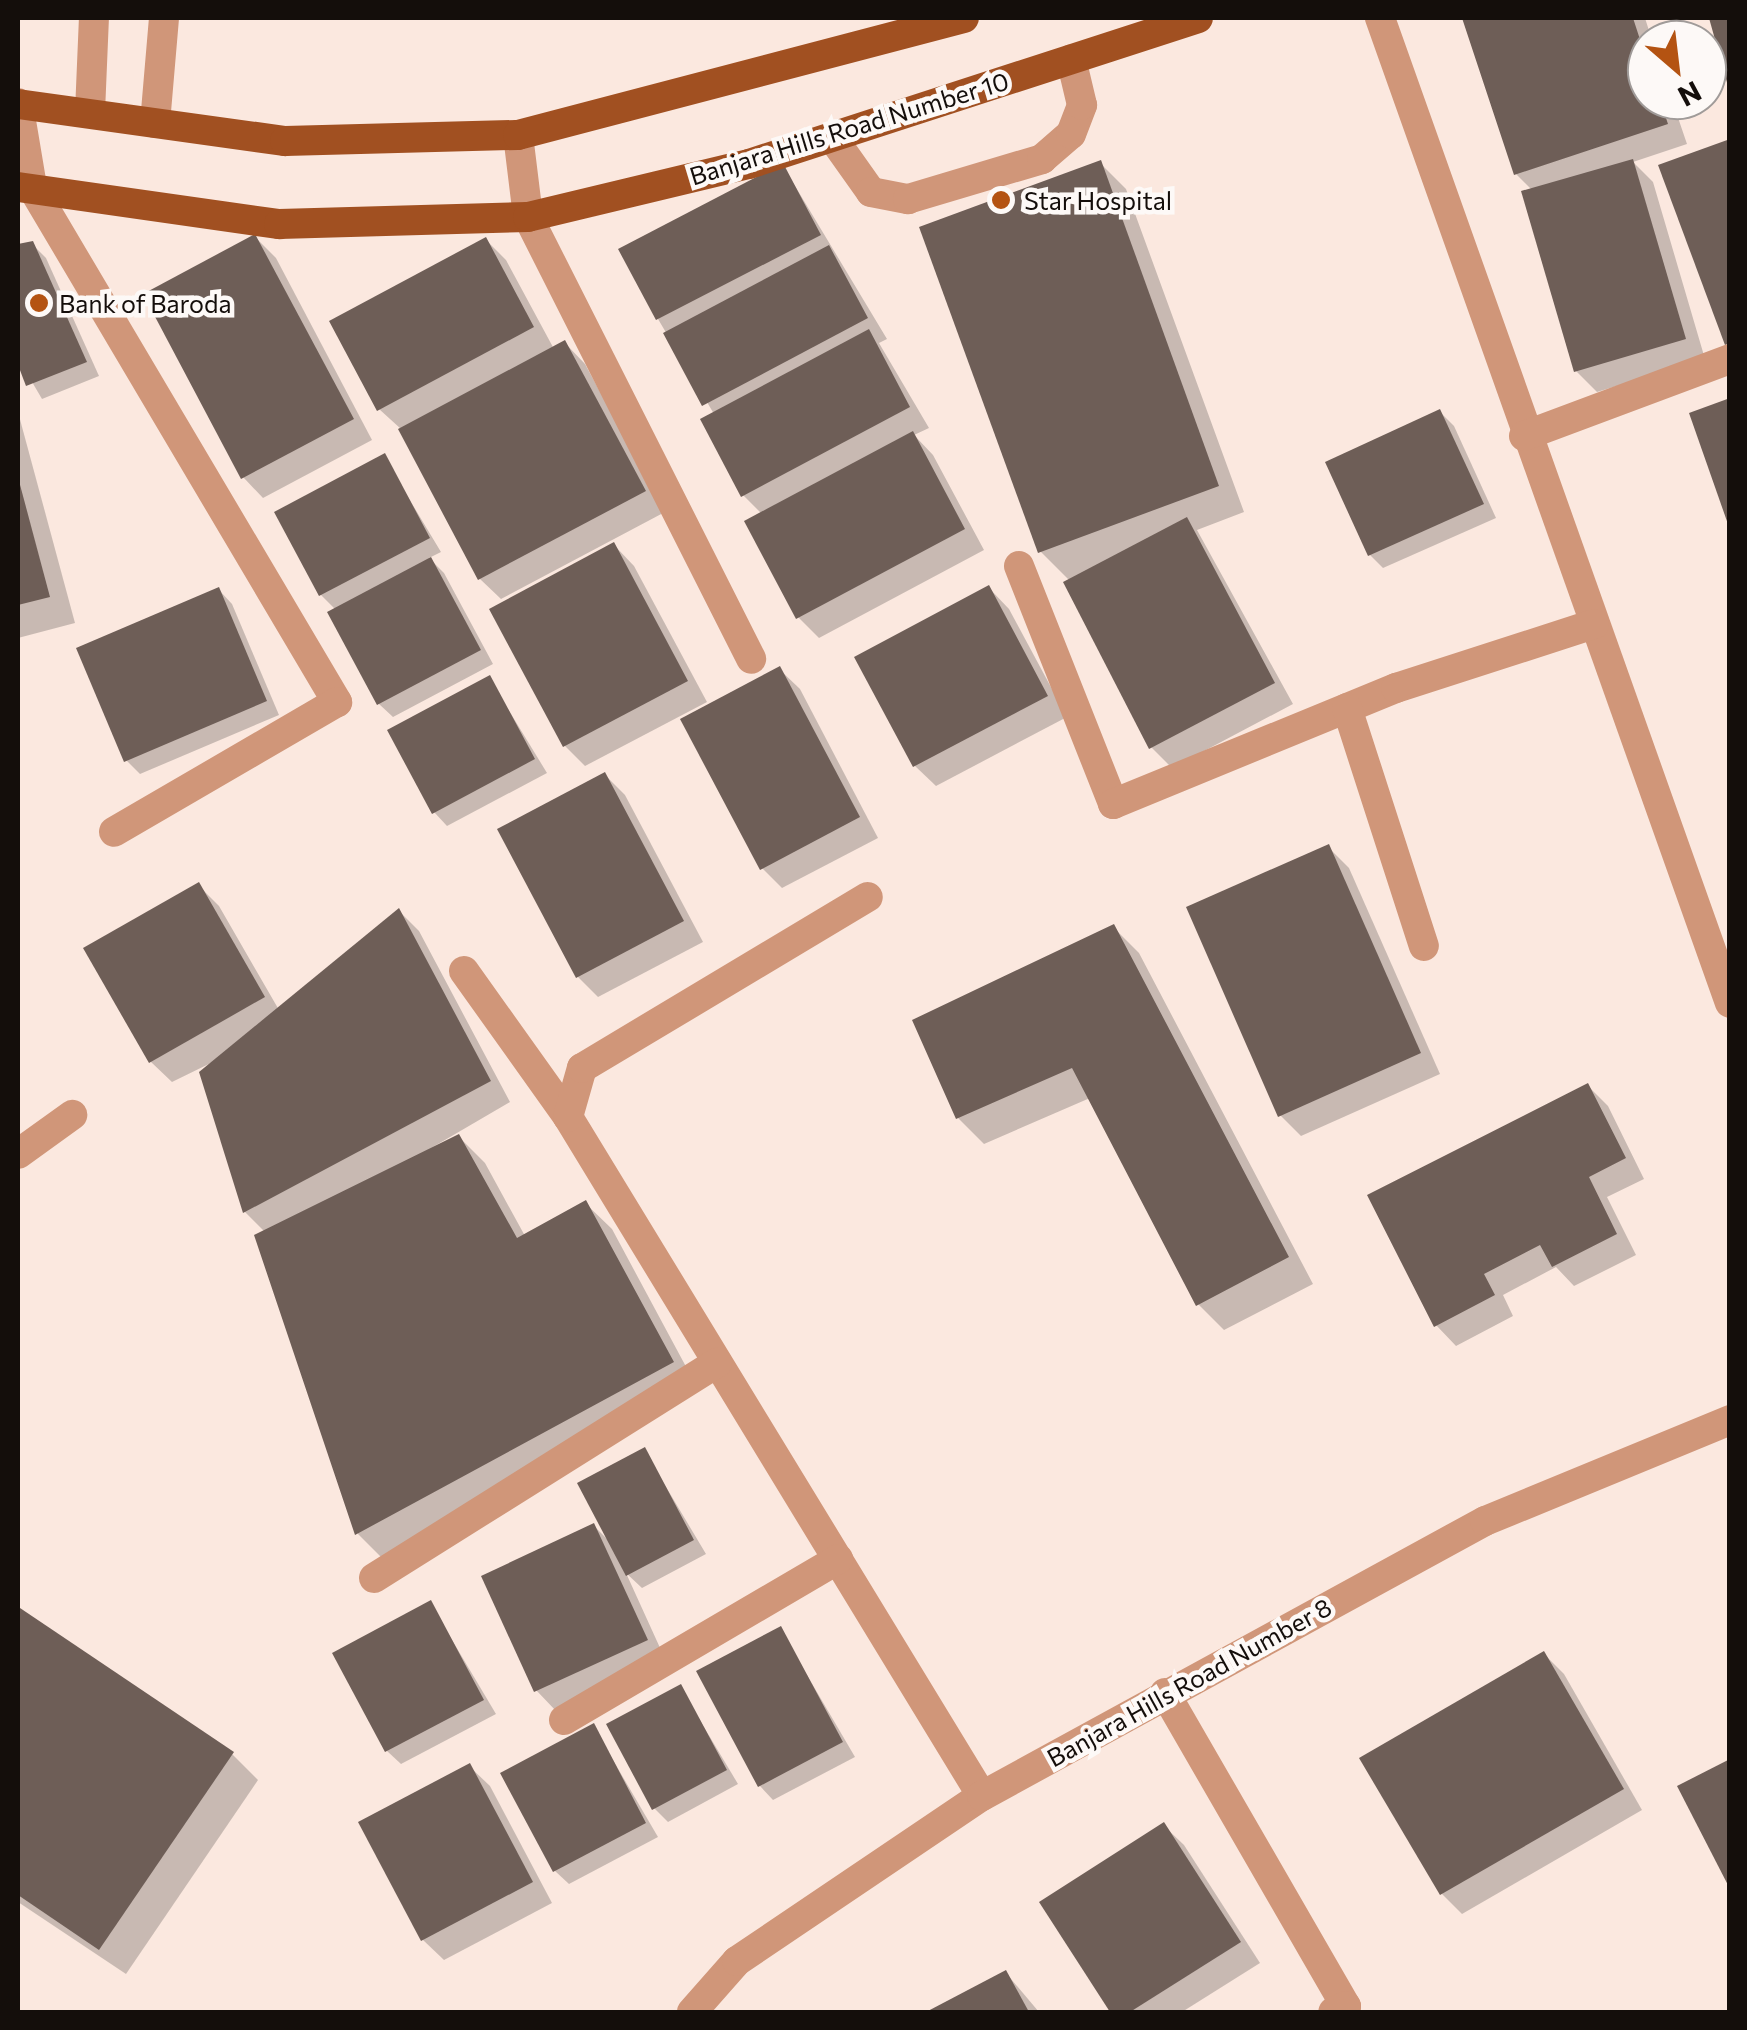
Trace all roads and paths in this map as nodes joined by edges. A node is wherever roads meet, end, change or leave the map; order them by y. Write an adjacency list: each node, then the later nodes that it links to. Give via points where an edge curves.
1 (94, 18): 8 (street)
2 (164, 18): 9 (street)
3 (964, 18): 10 (main road)
4 (1198, 18): 6 (main road, Banjara Hills Road Number 10)
5 (1380, 18): 15 (street)
6 (1071, 59): 11 (main road, Banjara Hills Road Number 10); 11 (street, via 1082,105 1070,134 1042,160 908,199 872,192)
7 (18, 104): 8 (main road); 12 (street)
8 (90, 112): 9 (main road)
9 (155, 122): 10 (main road, via 284,141)
10 (518, 135): 13 (street)
11 (832, 137): 13 (main road, Banjara Hills Road Number 10)
12 (24, 187): 13 (main road, Banjara Hills Road Number 10, via 279,224); 20 (street, via 336,702)
13 (528, 217): 18 (street)
14 (1730, 359): 15 (street)
15 (1524, 436): 17 (street)
16 (1019, 566): 19 (street, via 1113,804)
17 (1594, 624): 19 (street); 24 (street)
18 (751, 659)
19 (1339, 711): 22 (street)
20 (114, 832)
21 (868, 897): 26 (street, via 582,1068)
22 (1424, 946)
23 (464, 971): 26 (street)
24 (1730, 1003)
25 (72, 1115): 27 (street)
26 (568, 1117): 28 (street)
27 (18, 1154)
28 (717, 1362): 30 (street); 31 (street)
29 (1730, 1420): 32 (street, Banjara Hills Road Number 8, via 1484,1521)
30 (838, 1560): 33 (street); 34 (street)
31 (374, 1578)
32 (1165, 1693): 34 (street, Banjara Hills Road Number 8); 36 (street, via 1346,2006)
33 (564, 1720)
34 (982, 1796): 35 (street, Banjara Hills Road Number 8, via 737,1961)
35 (692, 2012)
36 (1333, 2012)

